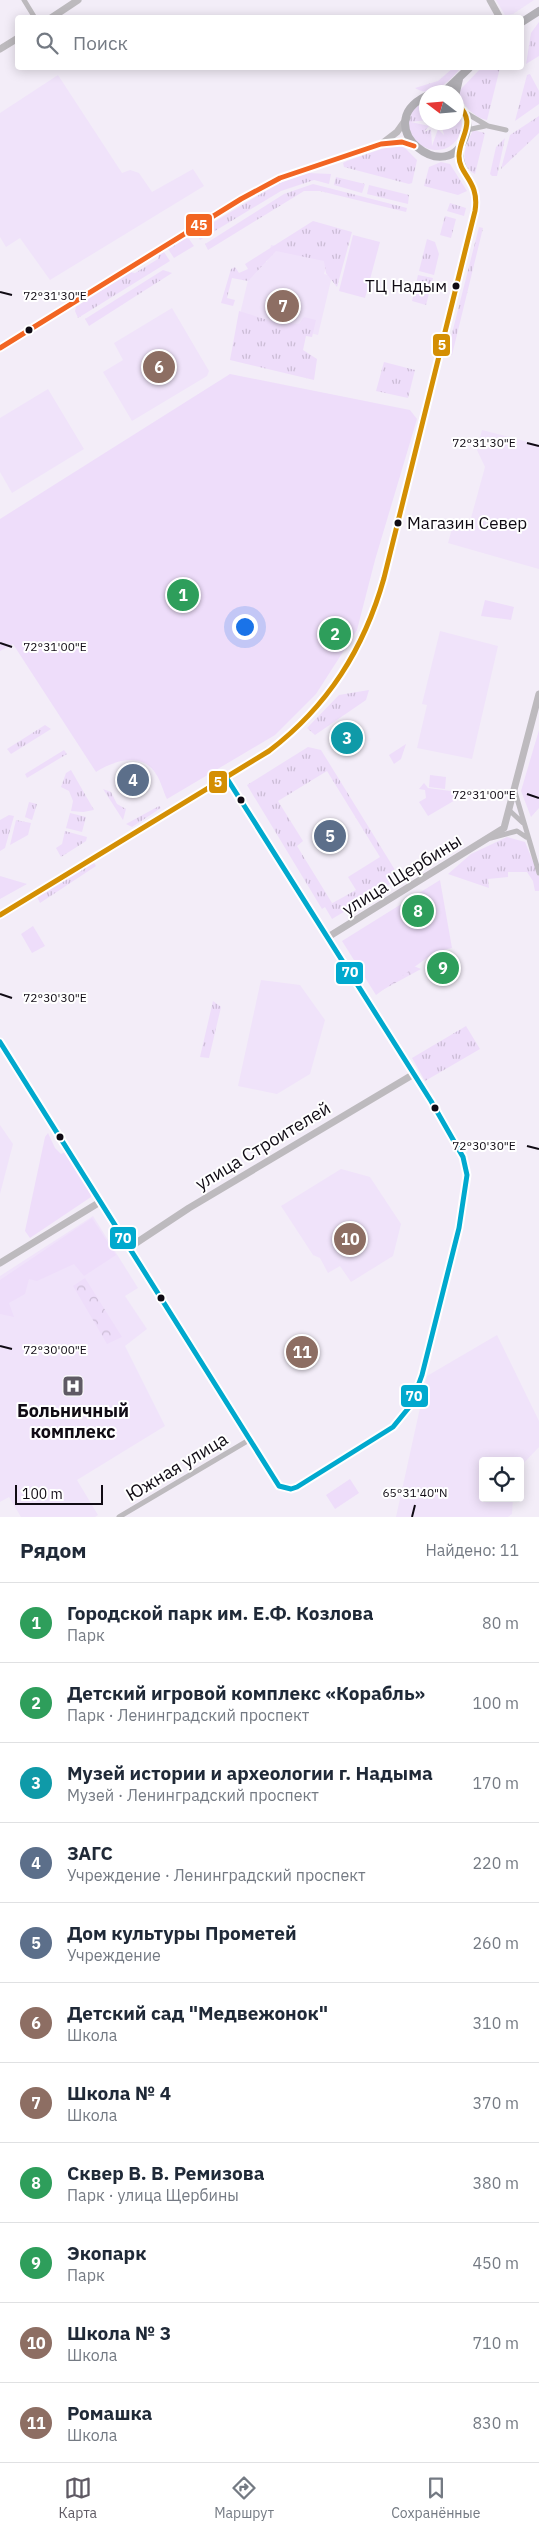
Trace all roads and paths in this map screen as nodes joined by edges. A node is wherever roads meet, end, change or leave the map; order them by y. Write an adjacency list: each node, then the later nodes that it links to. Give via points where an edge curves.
1 (24, 0): 5 (street)
2 (78, 0): 6 (street)
3 (490, 0): 7 (street)
4 (539, 11): 8 (main road)
5 (32, 15)
6 (56, 15)
7 (498, 15)
8 (524, 21)
9 (15, 40): 10 (street)
10 (0, 49)
11 (467, 70): 12 (main road)
12 (459, 78): 13 (main road); 14 (main road)
13 (452, 85)
14 (458, 85)
15 (419, 101): 17 (main road)
16 (465, 113): 18 (street); 19 (main road)
17 (407, 116): 22 (street, via 396,132); 23 (main road, via 407,132)
18 (488, 126): 19 (street); 20 (street)
19 (467, 130): 21 (main road)
20 (506, 130)
21 (463, 141): 24 (main road, via 455,150); 25 (street, via 459,155)
22 (381, 144): 23 (street, via 402,142); 26 (street, via 289,174 263,186)
23 (414, 146): 24 (main road, via 428,155)
24 (442, 156): 25 (street)
25 (462, 166): 28 (street, via 475,191 475,211 374,613 353,657 319,706 282,741)
26 (0, 348)
27 (539, 694): 29 (street, улица Щербины)
28 (226, 777): 35 (street); 36 (street)
29 (515, 792): 30 (street, улица Щербины); 31 (street)
30 (510, 811): 31 (street); 32 (street, улица Щербины, via 504,828)
31 (525, 828): 33 (street)
32 (491, 838): 33 (street, via 517,831); 36 (street, улица Щербины)
33 (528, 839): 34 (street)
34 (539, 873)
35 (0, 915)
36 (328, 938): 38 (street)
37 (0, 1042): 39 (street)
38 (414, 1074): 40 (street, улица Строителей); 42 (street, via 463,1157 467,1186 422,1375 411,1405 401,1420 378,1438 290,1489 274,1481)
39 (100, 1202): 40 (street); 41 (street)
40 (130, 1247): 42 (street)
41 (0, 1263)
42 (249, 1440): 43 (street, Южная улица)
43 (119, 1517)

